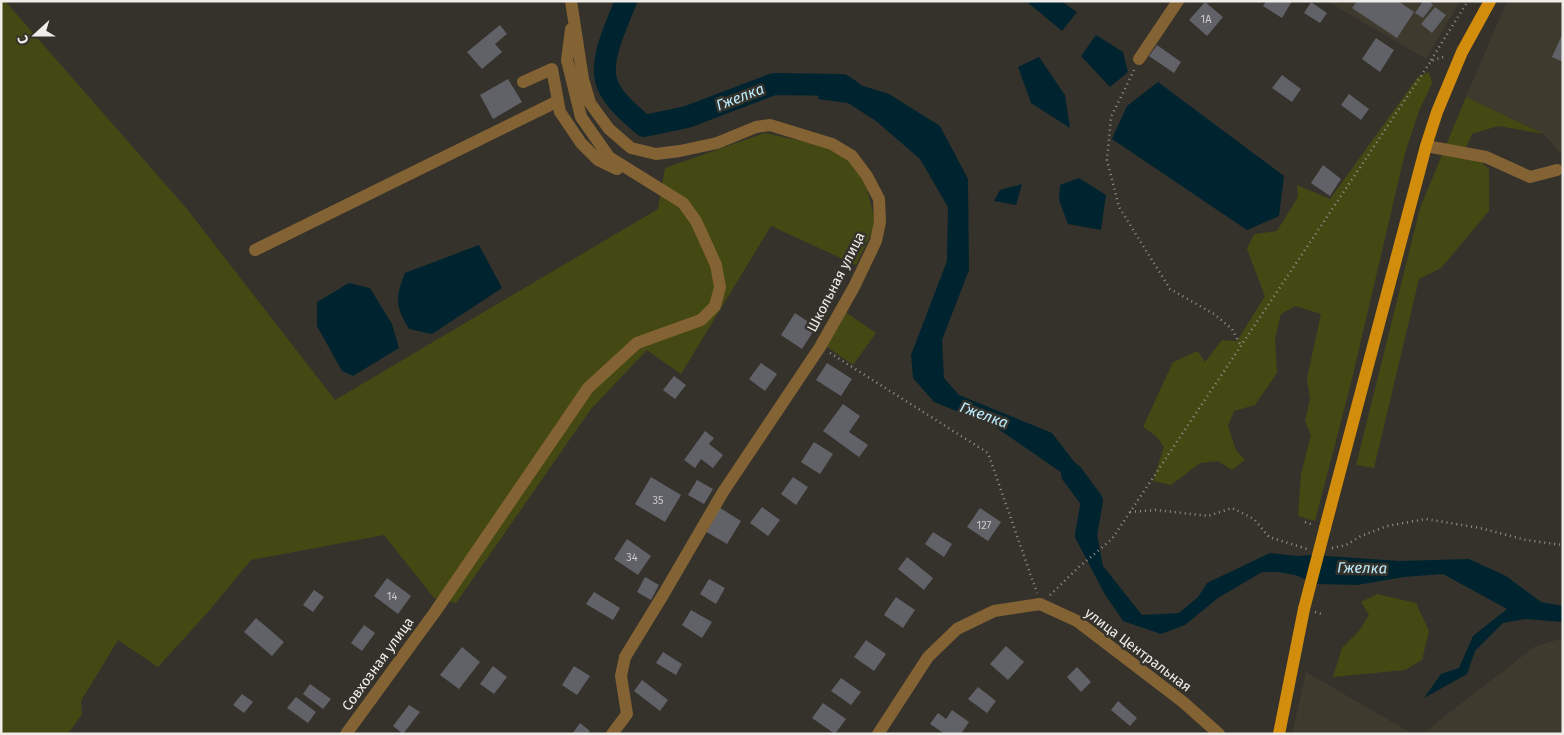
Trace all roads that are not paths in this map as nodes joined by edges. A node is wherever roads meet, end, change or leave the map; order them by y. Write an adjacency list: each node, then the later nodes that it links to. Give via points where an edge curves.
1 (1178, 1): 4 (street)
2 (1490, 1): 7 (main road, via 1462,52)
3 (572, 7): 9 (street, via 568,60 581,118 609,158); 13 (street, Школьная улица, via 590,102 609,129 631,148 656,154 680,151 717,143 756,127 770,125 832,144 852,156 878,199 880,222 876,241 854,287 820,347 723,492 625,657 621,676 627,714)
4 (1139, 59)
5 (523, 82): 6 (street, via 552,69)
6 (558, 101): 9 (street, via 560,112 598,160); 10 (street)
7 (1426, 146): 8 (street, via 1486,157 1530,177); 15 (main road, bridge, via 1304,609)
8 (1557, 170)
9 (652, 183): 12 (street, Совхозная улица, via 684,203 696,221 716,265 720,286 715,306 701,320 637,343 588,388 435,612)
10 (255, 250)
11 (1212, 732): 14 (street, улица Центральная, via 1183,702 1077,621 1040,604 994,612 957,629 928,657)
12 (346, 734)
13 (612, 734)
14 (878, 734)
15 (1279, 734)

